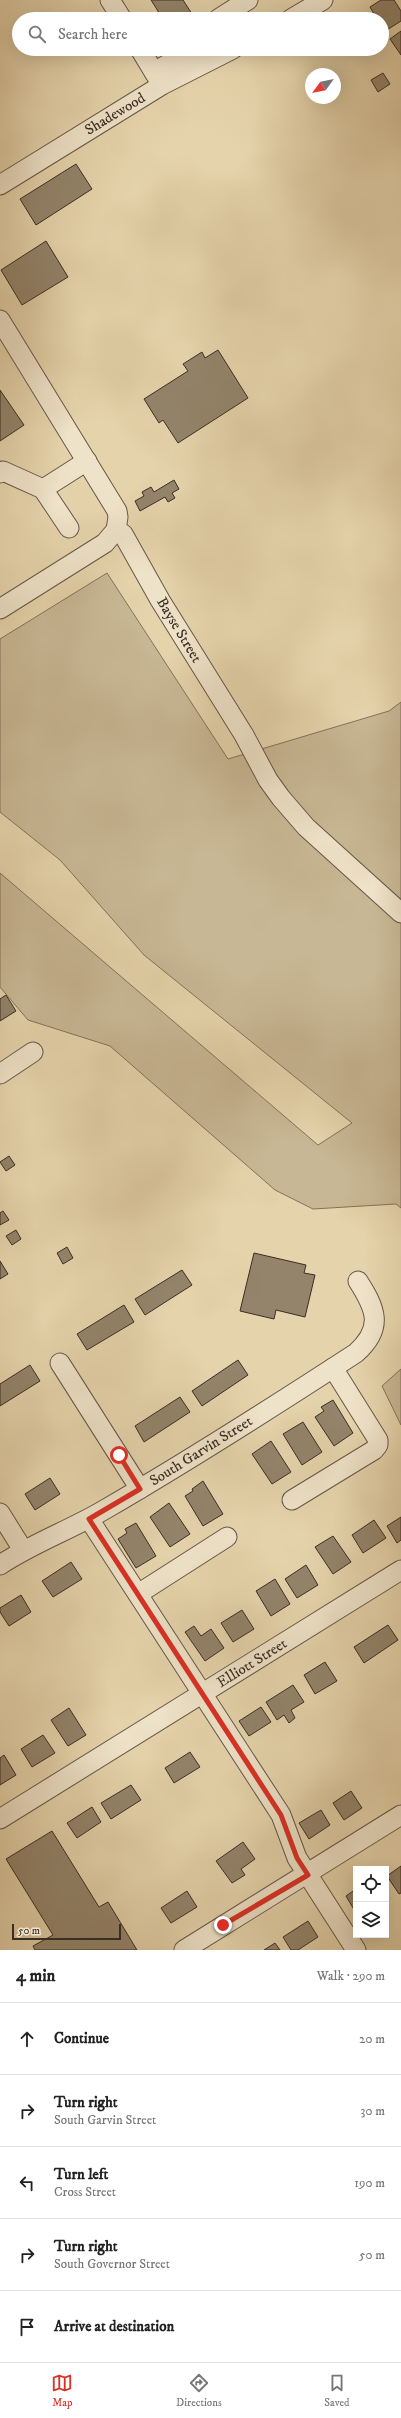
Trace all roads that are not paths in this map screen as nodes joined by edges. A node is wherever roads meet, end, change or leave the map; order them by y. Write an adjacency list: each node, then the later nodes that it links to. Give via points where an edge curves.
1 (110, 0): 4 (street)
2 (248, 0): 5 (street)
3 (323, 0): 6 (street)
4 (118, 12)
5 (229, 12)
6 (302, 12)
7 (144, 56): 10 (street)
8 (186, 56): 10 (street)
9 (216, 56): 10 (street, Shadewood)
10 (158, 79): 11 (street, Shadewood)
11 (0, 185)
12 (1, 323): 13 (street)
13 (87, 461): 15 (street); 17 (street, via 116,511)
14 (0, 473): 15 (street, via 3,471)
15 (43, 489): 16 (street)
16 (69, 528)
17 (116, 530): 18 (street, via 105,543); 19 (street, Bayse Street, via 126,539 160,600 281,798 306,827)
18 (2, 603)
19 (401, 913)
20 (33, 1052): 21 (street)
21 (0, 1074)
22 (358, 1281): 24 (street, South Garvin Street, via 372,1302 374,1332 356,1353)
23 (60, 1363): 25 (street)
24 (333, 1368): 25 (street, South Garvin Street); 26 (street, via 378,1440 378,1445 374,1450)
25 (140, 1489): 28 (street, South Garvin Street)
26 (292, 1500)
27 (0, 1512): 30 (street)
28 (89, 1519): 30 (street, South Garvin Street); 33 (street)
29 (227, 1537): 33 (street)
30 (23, 1550): 31 (street, South Garvin Street)
31 (0, 1565)
32 (401, 1570): 34 (street, Elliott Street)
33 (138, 1594): 34 (street)
34 (202, 1694): 36 (street, Elliott Street); 37 (street, via 281,1815 297,1858)
35 (401, 1815): 37 (street)
36 (0, 1819)
37 (308, 1875): 38 (street); 39 (street)
38 (184, 1950)
39 (356, 1950)

